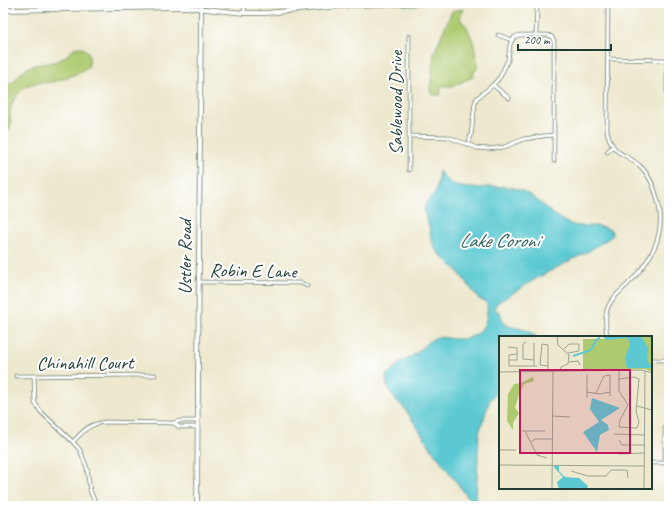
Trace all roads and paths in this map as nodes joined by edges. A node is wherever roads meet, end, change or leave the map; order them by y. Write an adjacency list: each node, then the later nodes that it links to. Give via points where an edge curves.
1 (8, 3): 10 (street)
2 (14, 3): 11 (street)
3 (245, 3): 12 (street)
4 (443, 3): 12 (street, via 352,5 266,14)
5 (537, 3): 14 (street)
6 (608, 3): 17 (street)
7 (171, 5): 8 (street); 11 (street)
8 (201, 8): 12 (street); 29 (street, Ustler Road)
9 (3, 10): 10 (street)
10 (8, 10): 11 (street)
11 (14, 10)
12 (244, 13)
13 (498, 35): 16 (street)
14 (536, 35): 16 (street, via 520,35); 22 (street, via 548,34 554,41)
15 (409, 36): 23 (street, Sablewood Drive)
16 (512, 40): 19 (street, via 504,69)
17 (608, 59): 18 (street); 25 (street, via 607,131)
18 (668, 60): 21 (street)
19 (493, 85): 20 (street); 24 (street, via 477,98)
20 (509, 98)
21 (667, 106)
22 (553, 135): 24 (street, via 524,139 496,149); 27 (street)
23 (409, 136): 24 (street, via 448,137); 28 (street, Sablewood Drive)
24 (468, 145)
25 (613, 146): 26 (street); 32 (street, via 639,166 648,178 656,192 661,218 657,242 649,259 608,305)
26 (607, 152)
27 (554, 161)
28 (409, 170)
29 (198, 282): 30 (street, Robin E Lane, via 301,283); 39 (street, Ustler Road)
30 (307, 286)
31 (668, 327): 34 (street)
32 (607, 336)
33 (652, 360): 34 (street)
34 (669, 360)
35 (155, 375): 37 (street, Chinahill Court)
36 (16, 376): 37 (street, Chinahill Court)
37 (34, 376): 44 (street, via 34,398 38,408)
38 (185, 421): 39 (street); 40 (street); 41 (street)
39 (197, 421): 42 (street, Ustler Road)
40 (174, 423): 41 (street, via 179,427); 44 (street, via 95,423)
41 (185, 427): 42 (street)
42 (197, 427): 48 (street, Ustler Road)
43 (665, 428): 46 (street)
44 (73, 442): 47 (street, via 84,460 90,491)
45 (652, 463): 46 (street)
46 (667, 463)
47 (97, 506)
48 (197, 506)

